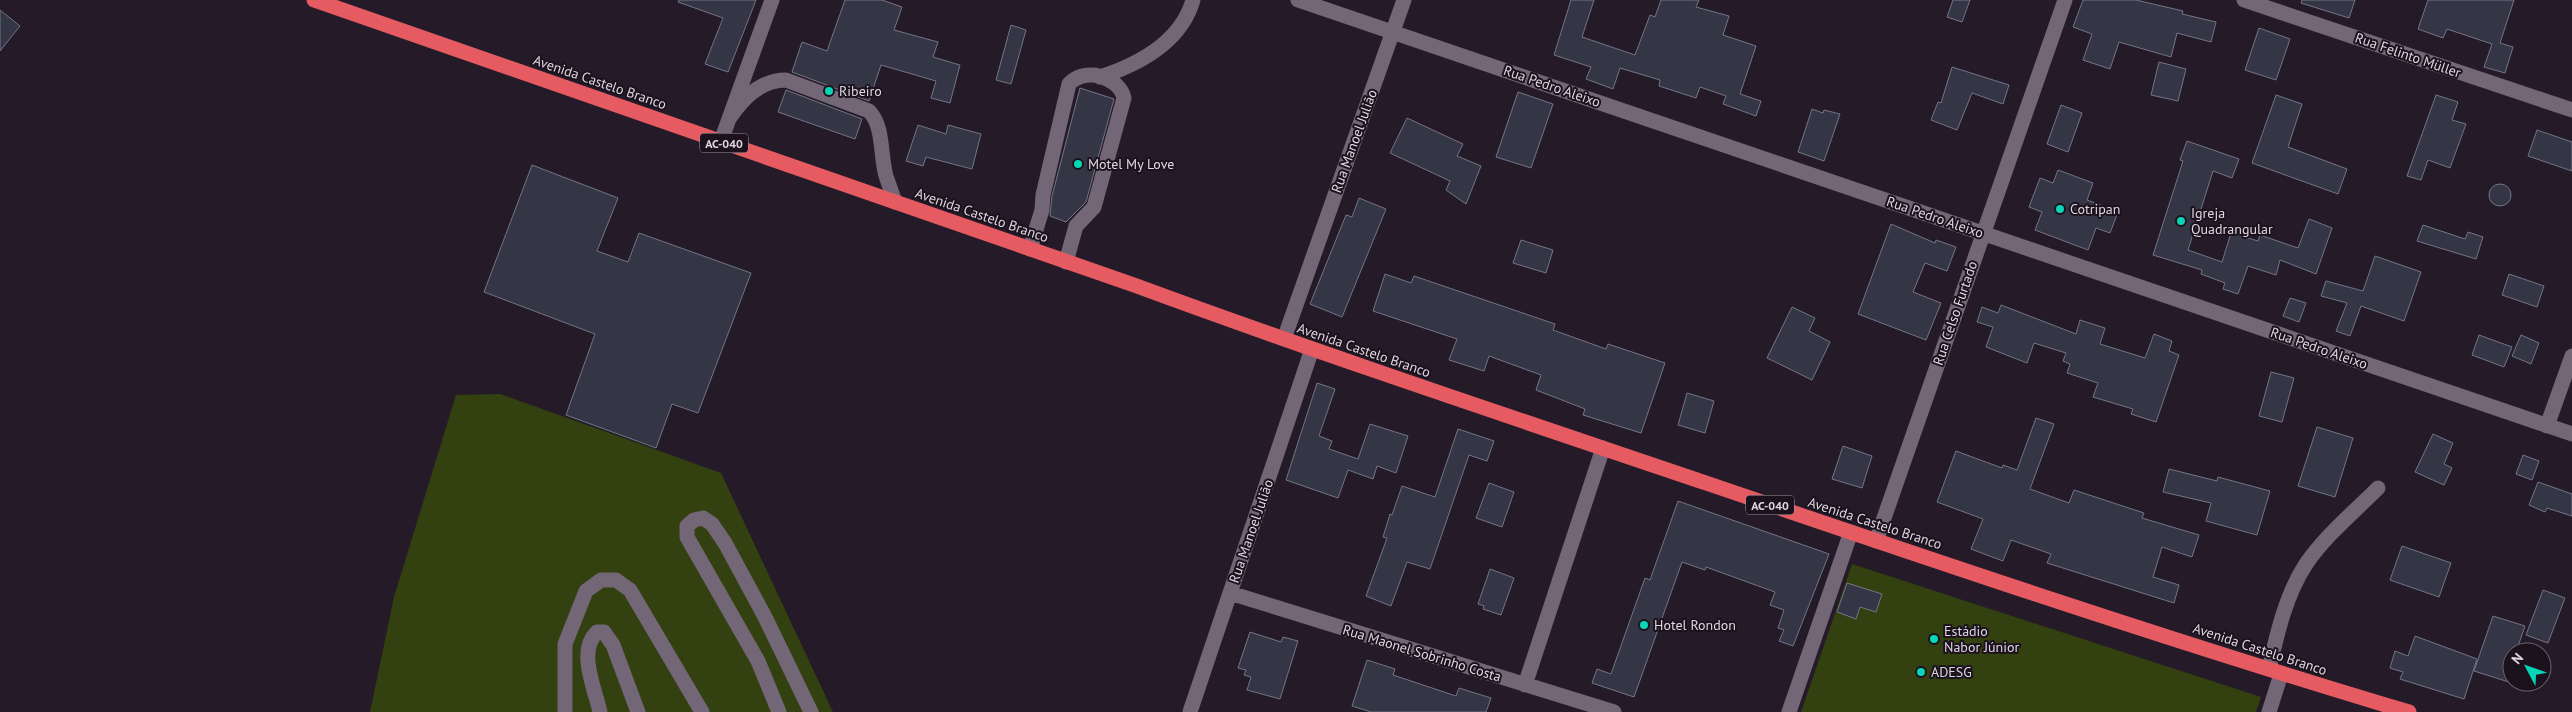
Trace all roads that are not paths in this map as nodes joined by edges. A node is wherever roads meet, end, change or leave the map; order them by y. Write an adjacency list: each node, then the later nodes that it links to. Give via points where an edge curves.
1 (314, 0): 12 (highway, Avenida Castelo Branco / AC-040)
2 (772, 0): 11 (street)
3 (1194, 0): 9 (street, via 1178,31 1164,43 1141,61)
4 (1298, 0): 8 (street, Rua Pedro Aleixo)
5 (1404, 0): 8 (street, Rua Manoel Julião)
6 (2065, 0): 14 (street, Rua Celso Furtado)
7 (2244, 0): 10 (street, Rua Felinto Müller)
8 (1393, 32): 14 (street, Rua Pedro Aleixo); 17 (street, Rua Manoel Julião)
9 (1100, 78): 15 (street, via 1084,75 1070,84); 16 (street, via 1114,81 1122,88 1124,98 1094,207 1076,226)
10 (2572, 110)
11 (729, 119): 12 (street); 13 (street, via 743,100 774,80 786,80 869,111 877,123 886,176)
12 (720, 141): 13 (highway, Avenida Castelo Branco / AC-040)
13 (896, 202): 15 (highway, Avenida Castelo Branco / AC-040)
14 (1982, 234): 20 (street, Rua Pedro Aleixo); 25 (street, Rua Celso Furtado)
15 (1030, 249): 16 (highway, Avenida Castelo Branco / AC-040)
16 (1066, 262): 17 (highway, Avenida Castelo Branco / AC-040)
17 (1284, 340): 18 (highway, Avenida Castelo Branco / AC-040)
18 (1312, 349): 22 (highway, Avenida Castelo Branco / AC-040); 26 (street, Rua Manoel Julião)
19 (2572, 356): 20 (street)
20 (2547, 426): 21 (street, Rua Pedro Aleixo)
21 (2572, 434)
22 (1603, 448): 24 (highway, Avenida Castelo Branco / AC-040); 28 (street)
23 (2378, 488): 27 (street, via 2320,545 2305,565 2293,588)
24 (1851, 532): 25 (highway, Avenida Castelo Branco / AC-040); 37 (street)
25 (1876, 541): 27 (highway, Avenida Castelo Branco / AC-040)
26 (1230, 593): 28 (street, Rua Maonel Sobrinho Costa); 35 (street, Rua Manoel Julião)
27 (2275, 671): 38 (street); 39 (highway, Avenida Castelo Branco / AC-040)
28 (1525, 685): 36 (street, Rua Maonel Sobrinho Costa)
29 (565, 712): 32 (street, via 565,644 586,591 601,580 616,580 630,590)
30 (600, 712): 31 (street, via 588,660 588,646 597,632 604,632 613,645)
31 (638, 712)
32 (702, 712)
33 (779, 712): 34 (street, via 758,661 688,537 687,526 694,520 702,518 712,524 725,543)
34 (811, 712)
35 (1190, 712)
36 (1614, 712)
37 (1789, 712)
38 (2269, 712)
39 (2410, 712)

